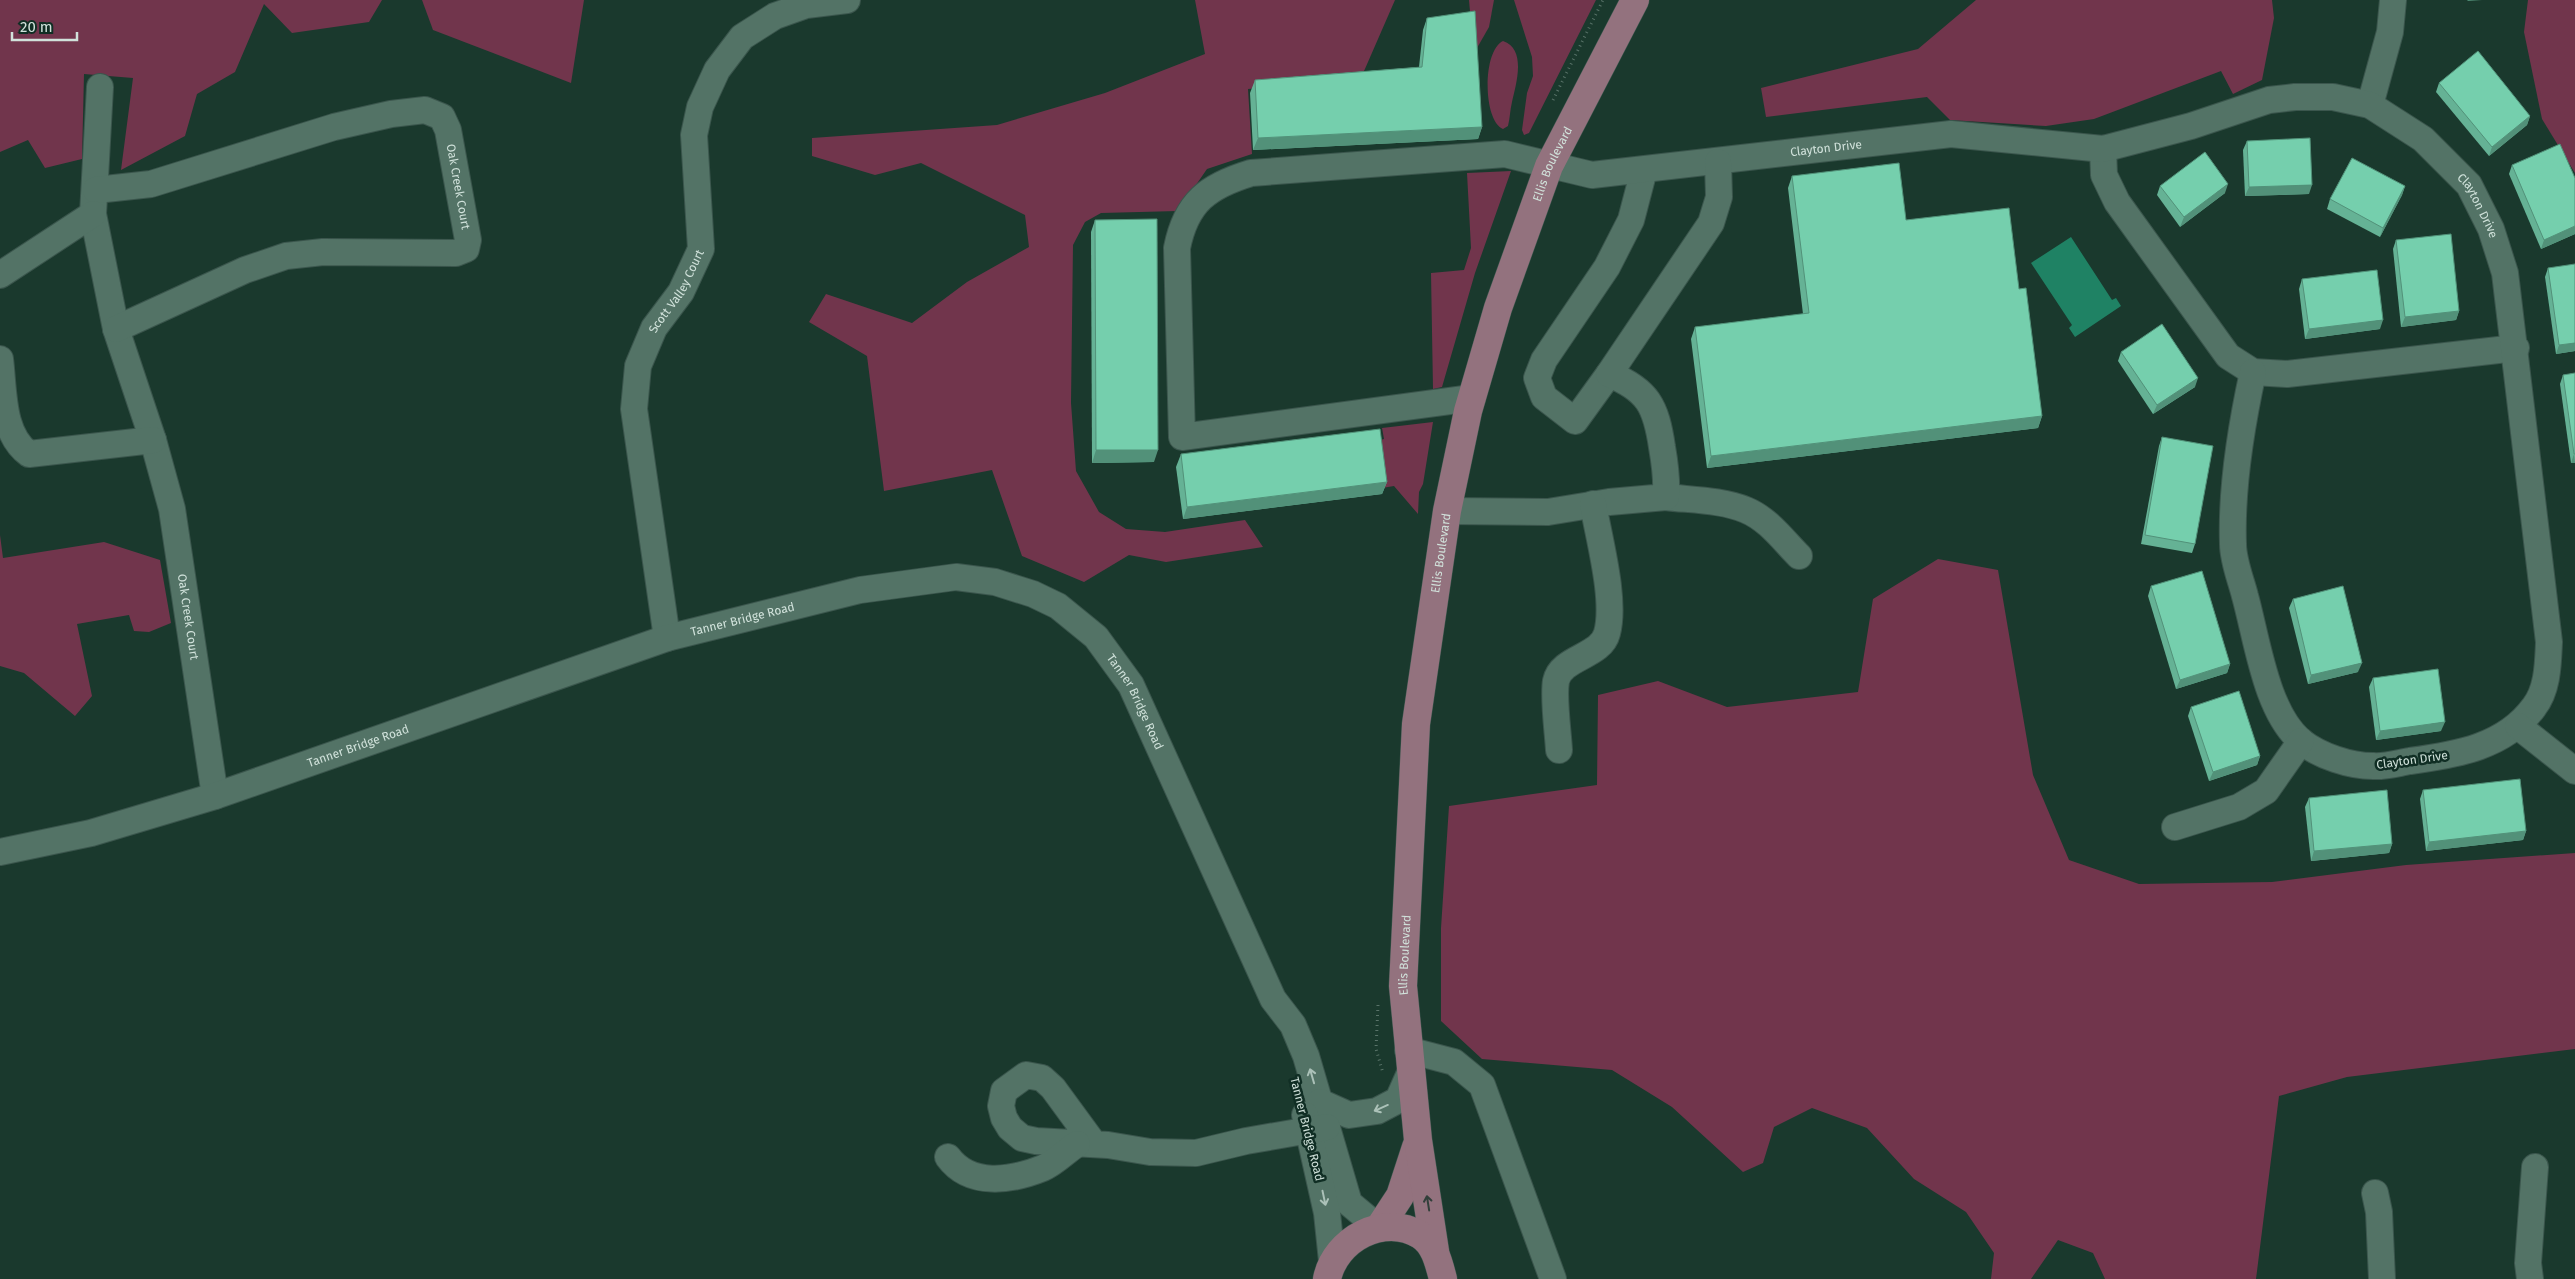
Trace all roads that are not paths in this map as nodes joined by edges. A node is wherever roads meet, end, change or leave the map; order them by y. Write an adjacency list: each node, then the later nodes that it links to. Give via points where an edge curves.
1 (847, 0): 23 (street, Scott Valley Court, via 806,5 775,16 742,37 717,70 700,107 694,135 701,249 681,292 654,328 638,366 634,409)
2 (1635, 0): 8 (main road, Ellis Boulevard)
3 (2393, 0): 5 (street, via 2390,32)
4 (100, 87): 10 (street, Oak Creek Court)
5 (2370, 106): 6 (street, Clayton Drive, via 2333,97 2269,100 2191,126); 13 (street, Clayton Drive, via 2423,139 2469,185 2491,229 2505,273)
6 (2103, 149): 7 (street, Clayton Drive, via 1951,134); 15 (street, via 2104,175 2117,202 2228,356)
7 (1718, 162): 9 (street, Clayton Drive); 16 (street, via 1719,197 1711,222)
8 (1549, 166): 9 (street, Clayton Drive, via 1592,175); 17 (main road, Ellis Boulevard, via 1498,308); 17 (street, Clayton Drive, via 1505,154 1251,173 1225,181 1205,194 1181,227 1178,248 1182,438)
9 (1644, 170): 16 (street, via 1632,220 1606,267 1544,360 1537,378 1544,397 1575,422)
10 (95, 202): 11 (street, Oak Creek Court); 12 (street, Oak Creek Court); 12 (street, Oak Creek Court, via 334,127 425,110 442,117 448,130 468,240 466,249 456,253 323,252 286,256 244,270)
11 (0, 275)
12 (116, 329): 18 (street, Oak Creek Court)
13 (2516, 348): 15 (street, via 2287,374); 24 (street, Clayton Drive, via 2549,642 2547,678 2536,706)
14 (0, 359): 18 (street, via 10,432 18,446 29,454)
15 (2253, 372): 25 (street, Clayton Drive, via 2245,406 2232,547 2270,692 2284,721)
16 (1609, 374): 19 (street, via 1629,382 1646,397 1658,418 1668,479)
17 (1472, 398): 21 (main road, Ellis Boulevard)
18 (153, 440): 28 (street, Oak Creek Court, via 172,509)
19 (1666, 497): 20 (street); 22 (street, via 1746,510 1769,525)
20 (1593, 504): 21 (street, via 1548,512); 26 (street, via 1610,600 1607,634 1599,645 1564,668 1556,680)
21 (1447, 512): 32 (main road, Ellis Boulevard, via 1416,724 1403,986)
22 (1799, 556)
23 (667, 638): 28 (street, Tanner Bridge Road); 31 (street, Tanner Bridge Road, via 860,590 956,577 995,582 1058,606 1096,637 1131,685)
24 (2518, 726): 25 (street, Clayton Drive, via 2474,750 2373,766 2354,764 2320,753); 27 (street)
25 (2301, 741): 29 (street, via 2266,791 2239,807)
26 (1559, 750)
27 (2575, 771)
28 (215, 796): 30 (street, Tanner Bridge Road, via 92,833)
29 (2175, 827)
30 (0, 852)
31 (1273, 999): 33 (street, Tanner Bridge Road, one-way to 31, via 1293,1025); 34 (street, Tanner Bridge Road, via 1276,1025)
32 (1409, 1061): 33 (street, one-way to 33, via 1398,1100 1377,1111 1349,1115); 35 (main road, Ellis Boulevard); 43 (street, via 1454,1062 1482,1085)
33 (1320, 1102): 34 (street, Tanner Bridge Road)
34 (1318, 1129): 36 (street, via 1246,1140 1196,1153 1150,1152 1086,1144 1044,1168 1004,1179 968,1175); 39 (street, Tanner Bridge Road, via 1349,1203); 41 (street, Tanner Bridge Road, one-way to 41)
35 (1418, 1140): 39 (main road, Ellis Boulevard, via 1400,1196); 40 (main road, Ellis Boulevard, one-way to 35)
36 (948, 1156)
37 (2535, 1167): 45 (street, via 2528,1263)
38 (2374, 1193): 44 (street, via 2379,1212)
39 (1379, 1228): 40 (main road, via 1403,1228 1422,1236); 41 (main road, via 1365,1232 1347,1245)
40 (1435, 1251): 42 (main road, Ellis Boulevard)
41 (1330, 1270)
42 (1443, 1279)
43 (1552, 1279)
44 (2382, 1279)
45 (2530, 1279)

